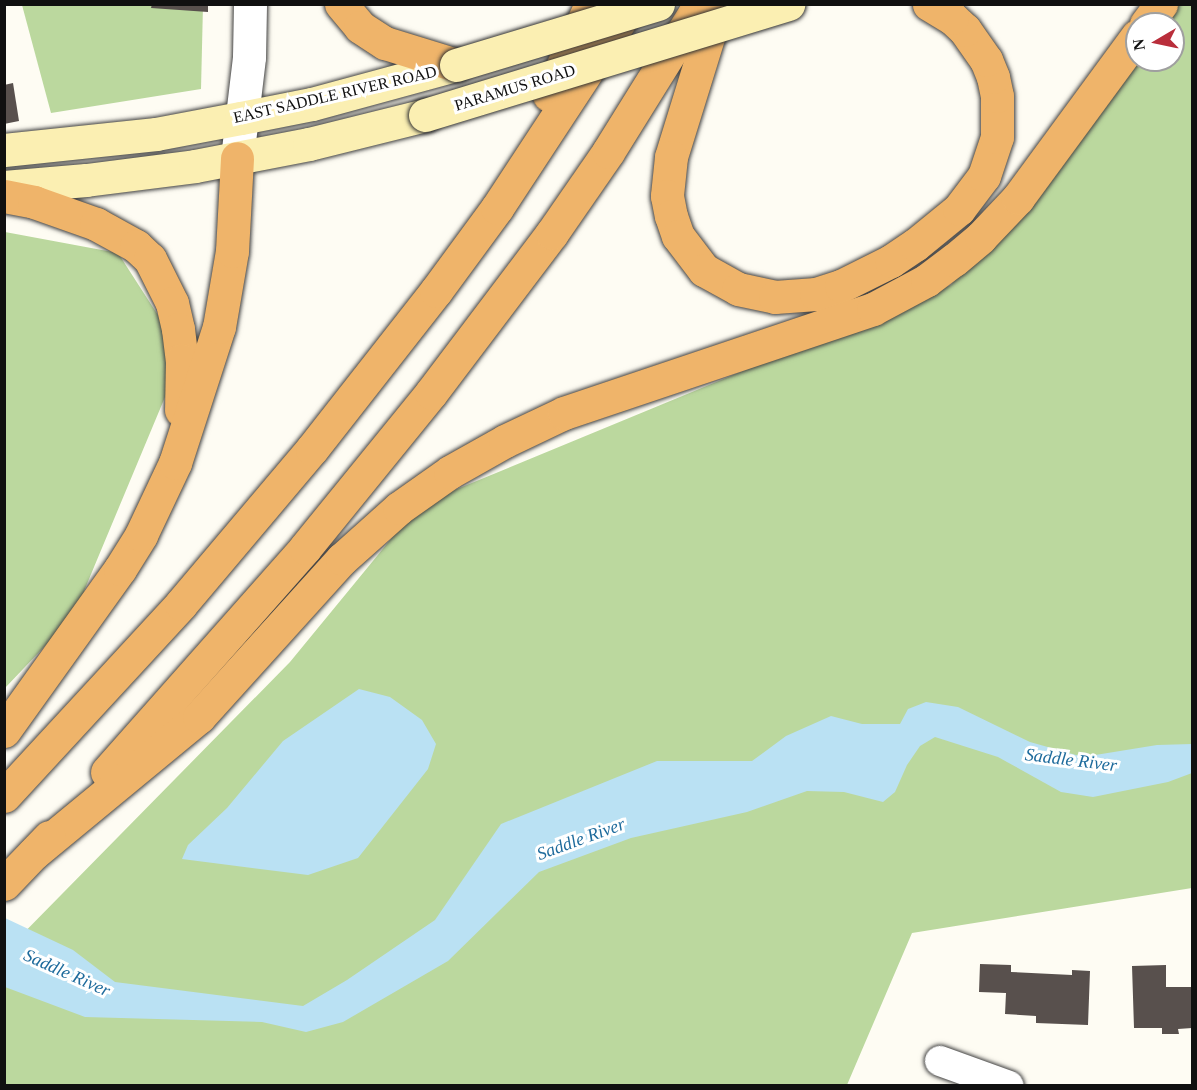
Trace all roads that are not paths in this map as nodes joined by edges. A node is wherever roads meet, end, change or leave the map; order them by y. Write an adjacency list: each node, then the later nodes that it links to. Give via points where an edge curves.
1 (250, 4): 12 (street, via 249,57)
2 (341, 4): 11 (highway, via 360,27 385,43)
3 (591, 4): 17 (highway)
4 (631, 4): 17 (highway)
5 (658, 4): 11 (main road, EAST SADDLE RIVER ROAD, bridge)
6 (700, 4): 21 (highway, via 608,152 552,233 411,419 240,624)
7 (719, 4): 9 (highway, via 671,157 671,216 678,236 704,270 738,289 775,297 816,294 891,261 959,209 984,176 997,137 993,78 986,60 965,30)
8 (789, 4): 14 (main road, PARAMUS ROAD, bridge, via 425,115)
9 (929, 4)
10 (1125, 52): 21 (highway, via 1018,198 981,237 927,280 873,309 564,413 450,472 399,508 342,559 199,717)
11 (456, 65): 12 (main road, EAST SADDLE RIVER ROAD, via 312,104)
12 (241, 118): 13 (main road, EAST SADDLE RIVER ROAD, via 156,134); 14 (street)
13 (4, 150)
14 (237, 158): 15 (main road, via 137,175); 18 (highway, via 232,251 219,327)
15 (4, 187)
16 (4, 196): 18 (highway, via 96,224 136,246 150,259 172,303 181,350 183,395)
17 (497, 208): 20 (highway, via 312,449 181,604)
18 (175, 463): 19 (highway, via 120,570)
19 (4, 731)
20 (4, 796)
21 (34, 853): 22 (highway)
22 (4, 884)
23 (940, 1061): 24 (street)
24 (1009, 1086)

